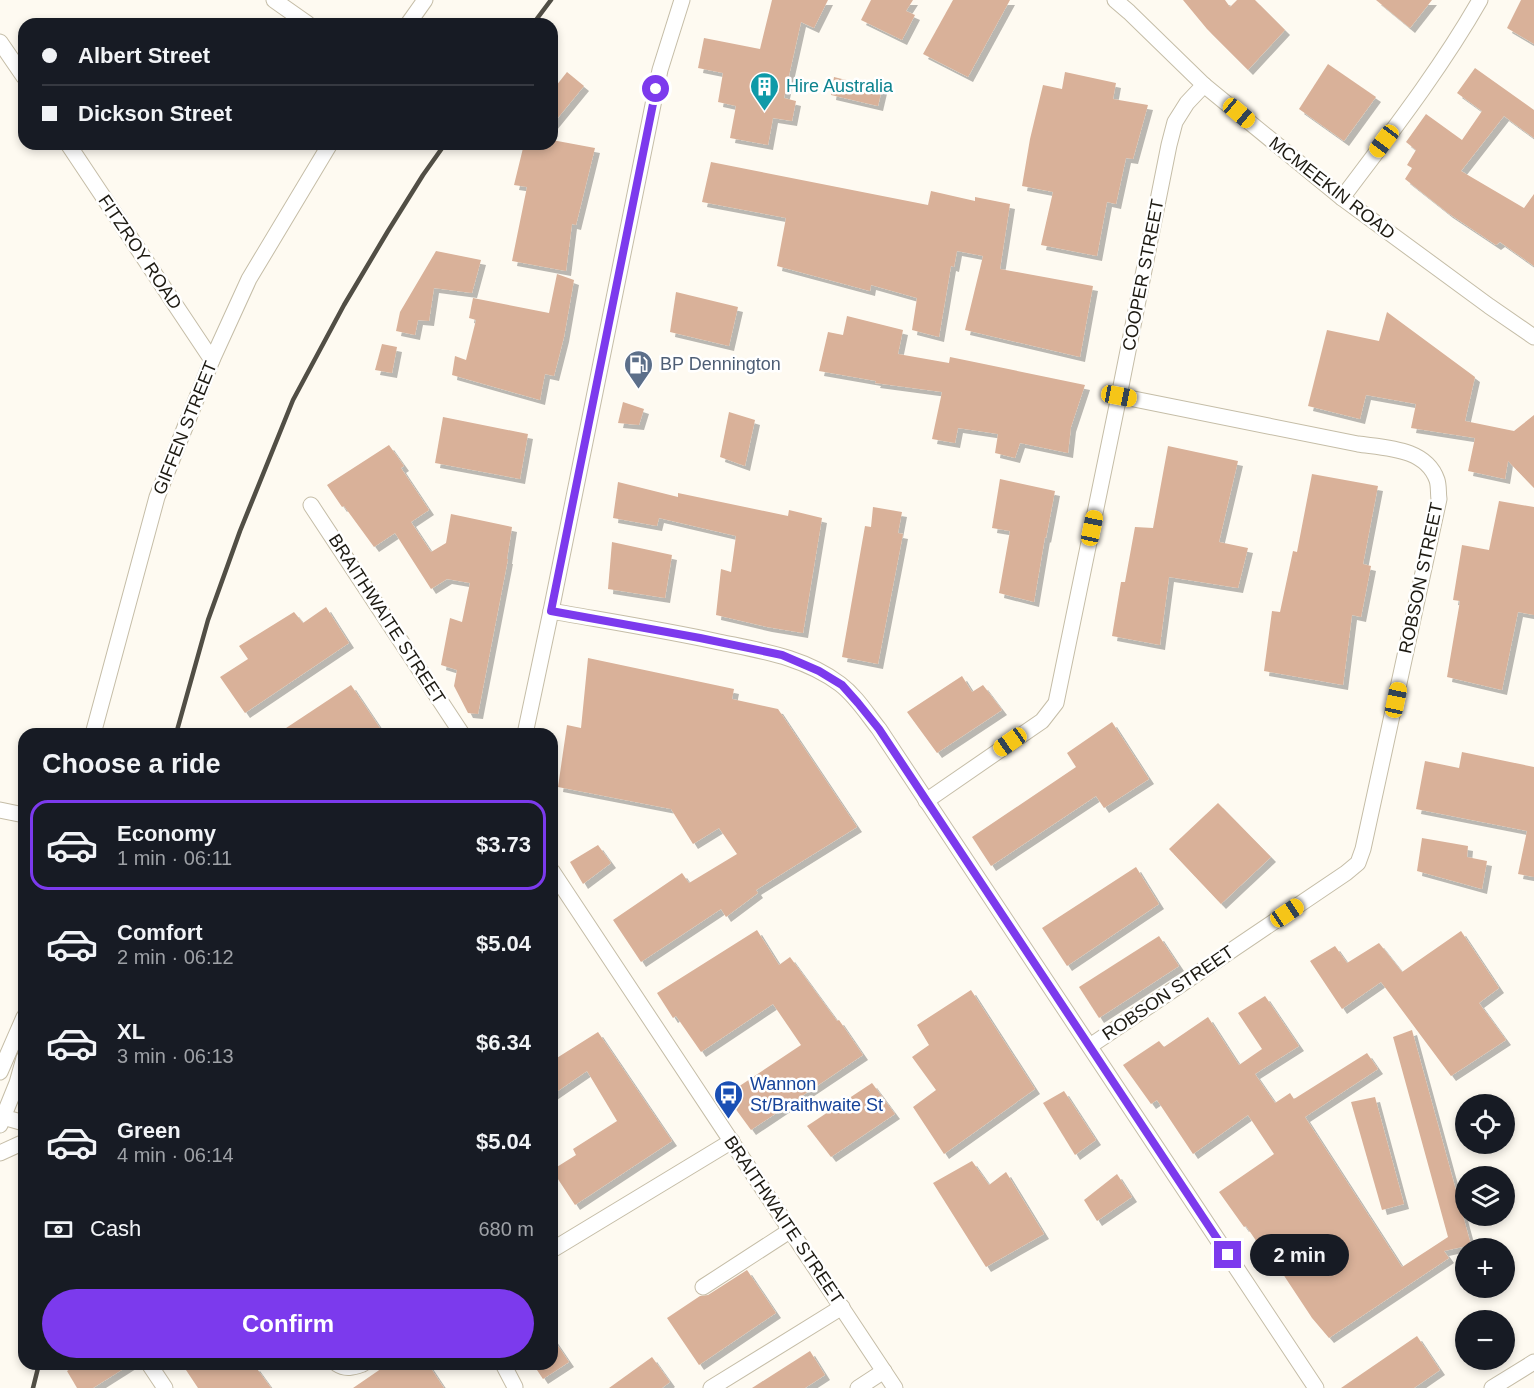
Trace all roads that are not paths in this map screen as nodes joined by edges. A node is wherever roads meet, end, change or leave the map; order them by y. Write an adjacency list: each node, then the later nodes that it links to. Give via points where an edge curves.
1 (274, 0): 6 (street)
2 (425, 0): 7 (street)
3 (682, 0): 18 (street, via 660,70)
4 (1115, 0): 10 (street, MCMEEKIN ROAD)
5 (1480, 0): 13 (street, via 1412,103)
6 (300, 18)
7 (412, 18)
8 (0, 42): 9 (street)
9 (18, 68)
10 (1204, 85): 13 (street, MCMEEKIN ROAD); 16 (street, COOPER STREET, via 1175,122)
11 (72, 150): 15 (street, FITZROY ROAD)
12 (326, 150): 15 (street, GIFFEN STREET, via 249,279)
13 (1342, 198): 14 (street, MCMEEKIN ROAD)
14 (1534, 337)
15 (212, 360): 19 (street, GIFFEN STREET, via 156,498)
16 (1119, 396): 22 (street, COOPER STREET, via 1056,703 1042,721); 27 (street, ROBSON STREET, via 1398,450 1430,466 1439,499 1358,863)
17 (312, 505): 20 (street, BRAITHWAITE STREET)
18 (551, 611): 21 (street); 22 (street, via 782,655 819,671 842,685 858,703)
19 (95, 728)
20 (458, 728)
21 (526, 728)
22 (926, 801): 27 (street)
23 (0, 810): 24 (street)
24 (18, 813)
25 (558, 880): 32 (street, BRAITHWAITE STREET)
26 (18, 1031): 28 (street)
27 (1090, 1046): 48 (street)
28 (0, 1072)
29 (18, 1076): 30 (street)
30 (6, 1112): 31 (street)
31 (18, 1122)
32 (732, 1141): 35 (street, BRAITHWAITE STREET); 36 (street)
33 (18, 1145): 34 (street)
34 (0, 1154)
35 (791, 1230): 37 (street); 38 (street, BRAITHWAITE STREET)
36 (558, 1246)
37 (703, 1287)
38 (842, 1307): 42 (street, BRAITHWAITE STREET); 45 (street)
39 (1534, 1362): 49 (street)
40 (152, 1370): 44 (street)
41 (506, 1370): 43 (street)
42 (884, 1371): 46 (street); 47 (street, BRAITHWAITE STREET)
43 (515, 1387)
44 (165, 1388)
45 (711, 1388)
46 (858, 1388)
47 (896, 1388)
48 (1316, 1388)
49 (1492, 1388)

